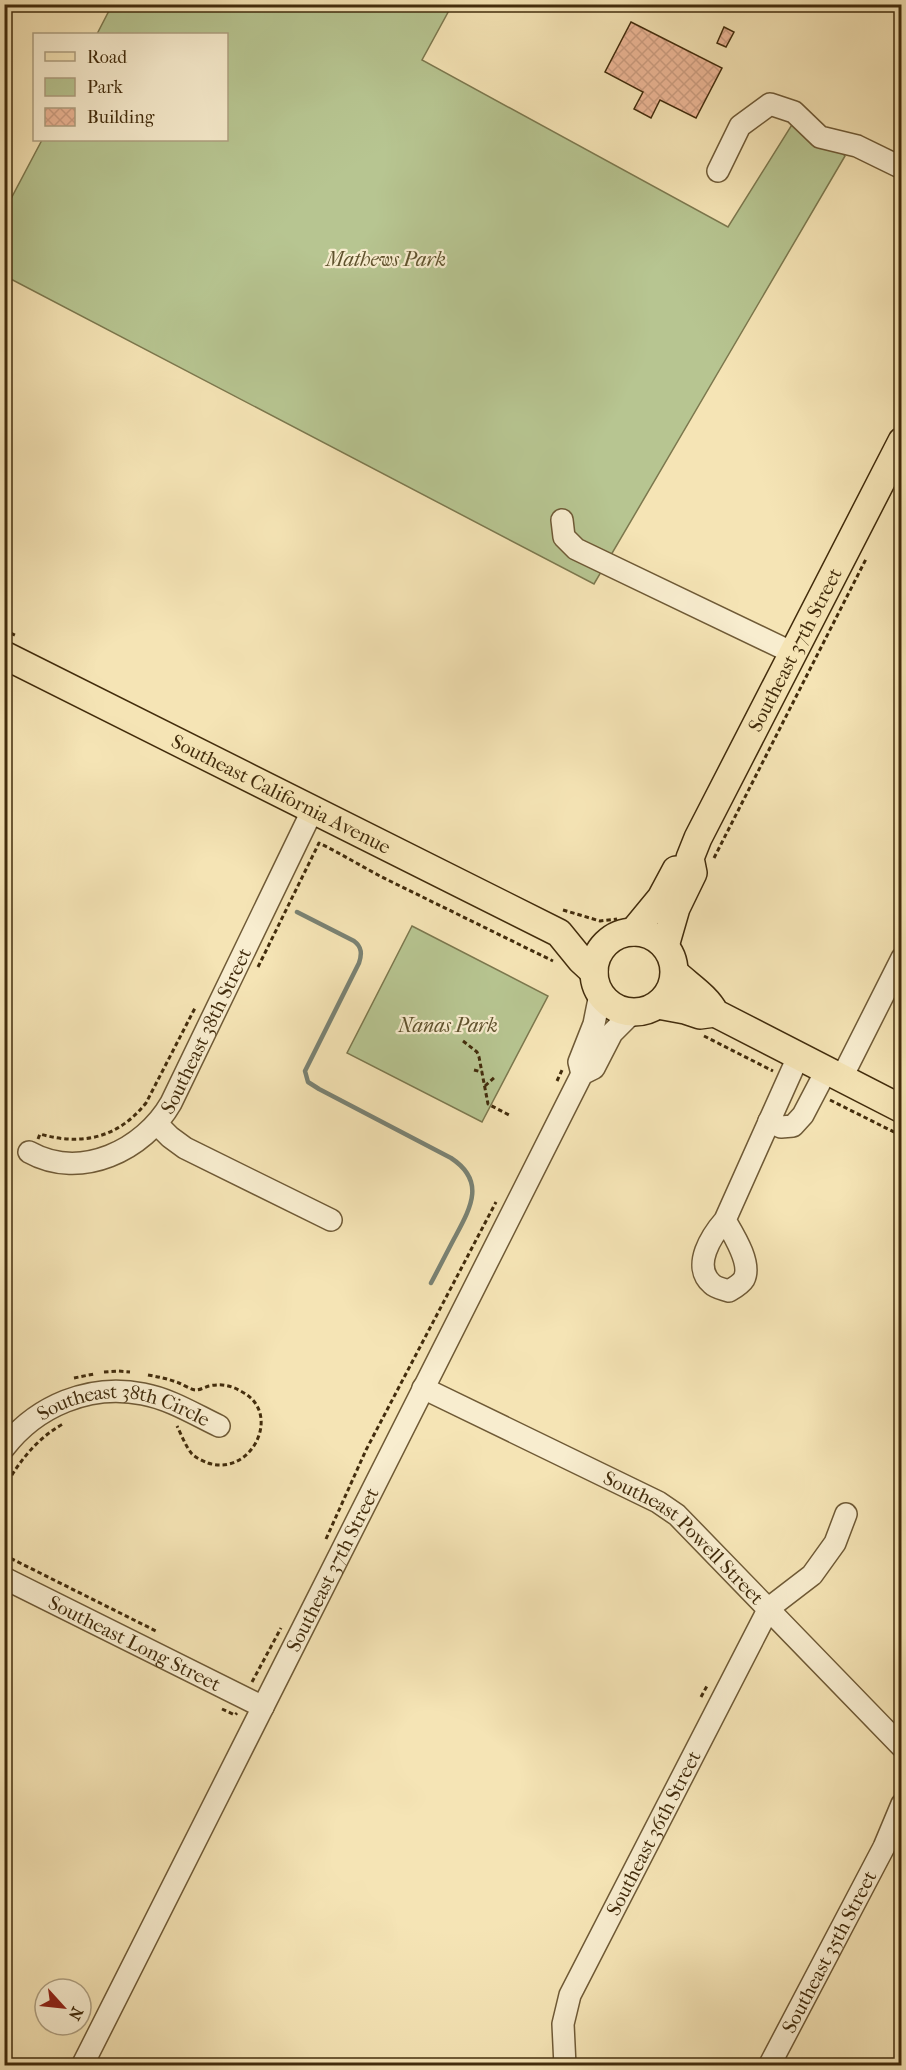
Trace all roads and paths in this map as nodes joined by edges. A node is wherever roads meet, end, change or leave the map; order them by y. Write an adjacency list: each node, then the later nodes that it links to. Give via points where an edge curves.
1 (902, 168): 2 (street, via 857,146 820,137 794,112 770,104 740,126)
2 (718, 171)
3 (902, 441): 6 (main road, Southeast 37th Street)
4 (562, 520): 6 (street, via 564,537 576,549)
5 (869, 551): 9 (path, via 863,569)
6 (793, 653): 9 (main road, Southeast 37th Street, via 703,828)
7 (4, 655): 8 (main road, Southeast California Avenue)
8 (313, 809): 10 (main road, Southeast California Avenue); 34 (street, Southeast 38th Street, via 171,1103)
9 (701, 861): 11 (main road, Southeast 37th Street, via 677,868 661,898); 12 (main road, Southeast 37th Street, via 676,908)
10 (559, 933): 11 (main road, Southeast California Avenue); 17 (main road, Southeast California Avenue)
11 (623, 935): 12 (main road, via 651,936); 17 (main road, via 599,953)
12 (665, 946): 15 (main road)
13 (902, 958): 28 (street)
14 (560, 965): 16 (path, via 319,843)
15 (675, 973): 18 (main road, via 667,997); 21 (main road, via 709,1001)
16 (255, 974)
17 (597, 983): 20 (main road, via 608,1003); 23 (street, Southeast 37th Street, via 594,1024)
18 (658, 1005): 20 (main road); 21 (main road, via 700,1015)
19 (196, 1006): 36 (path, via 137,1114 115,1131 85,1140 40,1134)
20 (632, 1013): 23 (street, Southeast 37th Street, via 612,1033 594,1068)
21 (707, 1023): 24 (main road); 24 (path)
22 (463, 1041): 26 (path, via 477,1052)
23 (575, 1066): 30 (path); 42 (street, Southeast 37th Street)
24 (793, 1067): 28 (main road); 33 (street)
25 (474, 1070): 26 (path)
26 (482, 1071): 29 (path)
27 (495, 1077): 29 (path)
28 (827, 1081): 31 (main road); 33 (street, via 793,1126 781,1127); 35 (path)
29 (485, 1086): 32 (path, via 488,1104)
30 (553, 1088)
31 (902, 1110)
32 (511, 1116)
33 (769, 1121): 39 (street)
34 (157, 1124): 36 (street, Southeast 38th Street, via 131,1146 98,1160 63,1162); 38 (street, via 185,1148)
35 (902, 1136)
36 (29, 1152)
37 (498, 1198): 41 (path)
38 (331, 1220)
39 (725, 1220)
40 (71, 1379): 44 (path, via 118,1371 160,1377 196,1390 229,1385 247,1394 261,1412 252,1450 243,1459 217,1466 192,1454)
41 (396, 1391): 42 (path); 49 (path)
42 (420, 1394): 51 (street, Southeast Powell Street, via 658,1502 688,1524); 56 (street, Southeast 37th Street)
43 (71, 1420): 47 (path, via 30,1449)
44 (175, 1423)
45 (219, 1426): 46 (street, Southeast 38th Circle, via 142,1394 96,1392 36,1416)
46 (4, 1448)
47 (4, 1488)
48 (846, 1514): 51 (street, via 835,1543 812,1575)
49 (323, 1545)
50 (4, 1578): 56 (street, Southeast Long Street)
51 (769, 1608): 57 (street, Southeast Powell Street); 60 (street, Southeast 36th Street, via 570,1995 563,2024)
52 (284, 1622): 53 (path)
53 (252, 1682)
54 (708, 1683): 55 (path)
55 (699, 1701)
56 (262, 1707): 59 (street, Southeast 37th Street)
57 (902, 1747)
58 (902, 1804): 61 (street, Southeast 35th Street)
59 (82, 2066)
60 (565, 2066)
61 (769, 2066)

